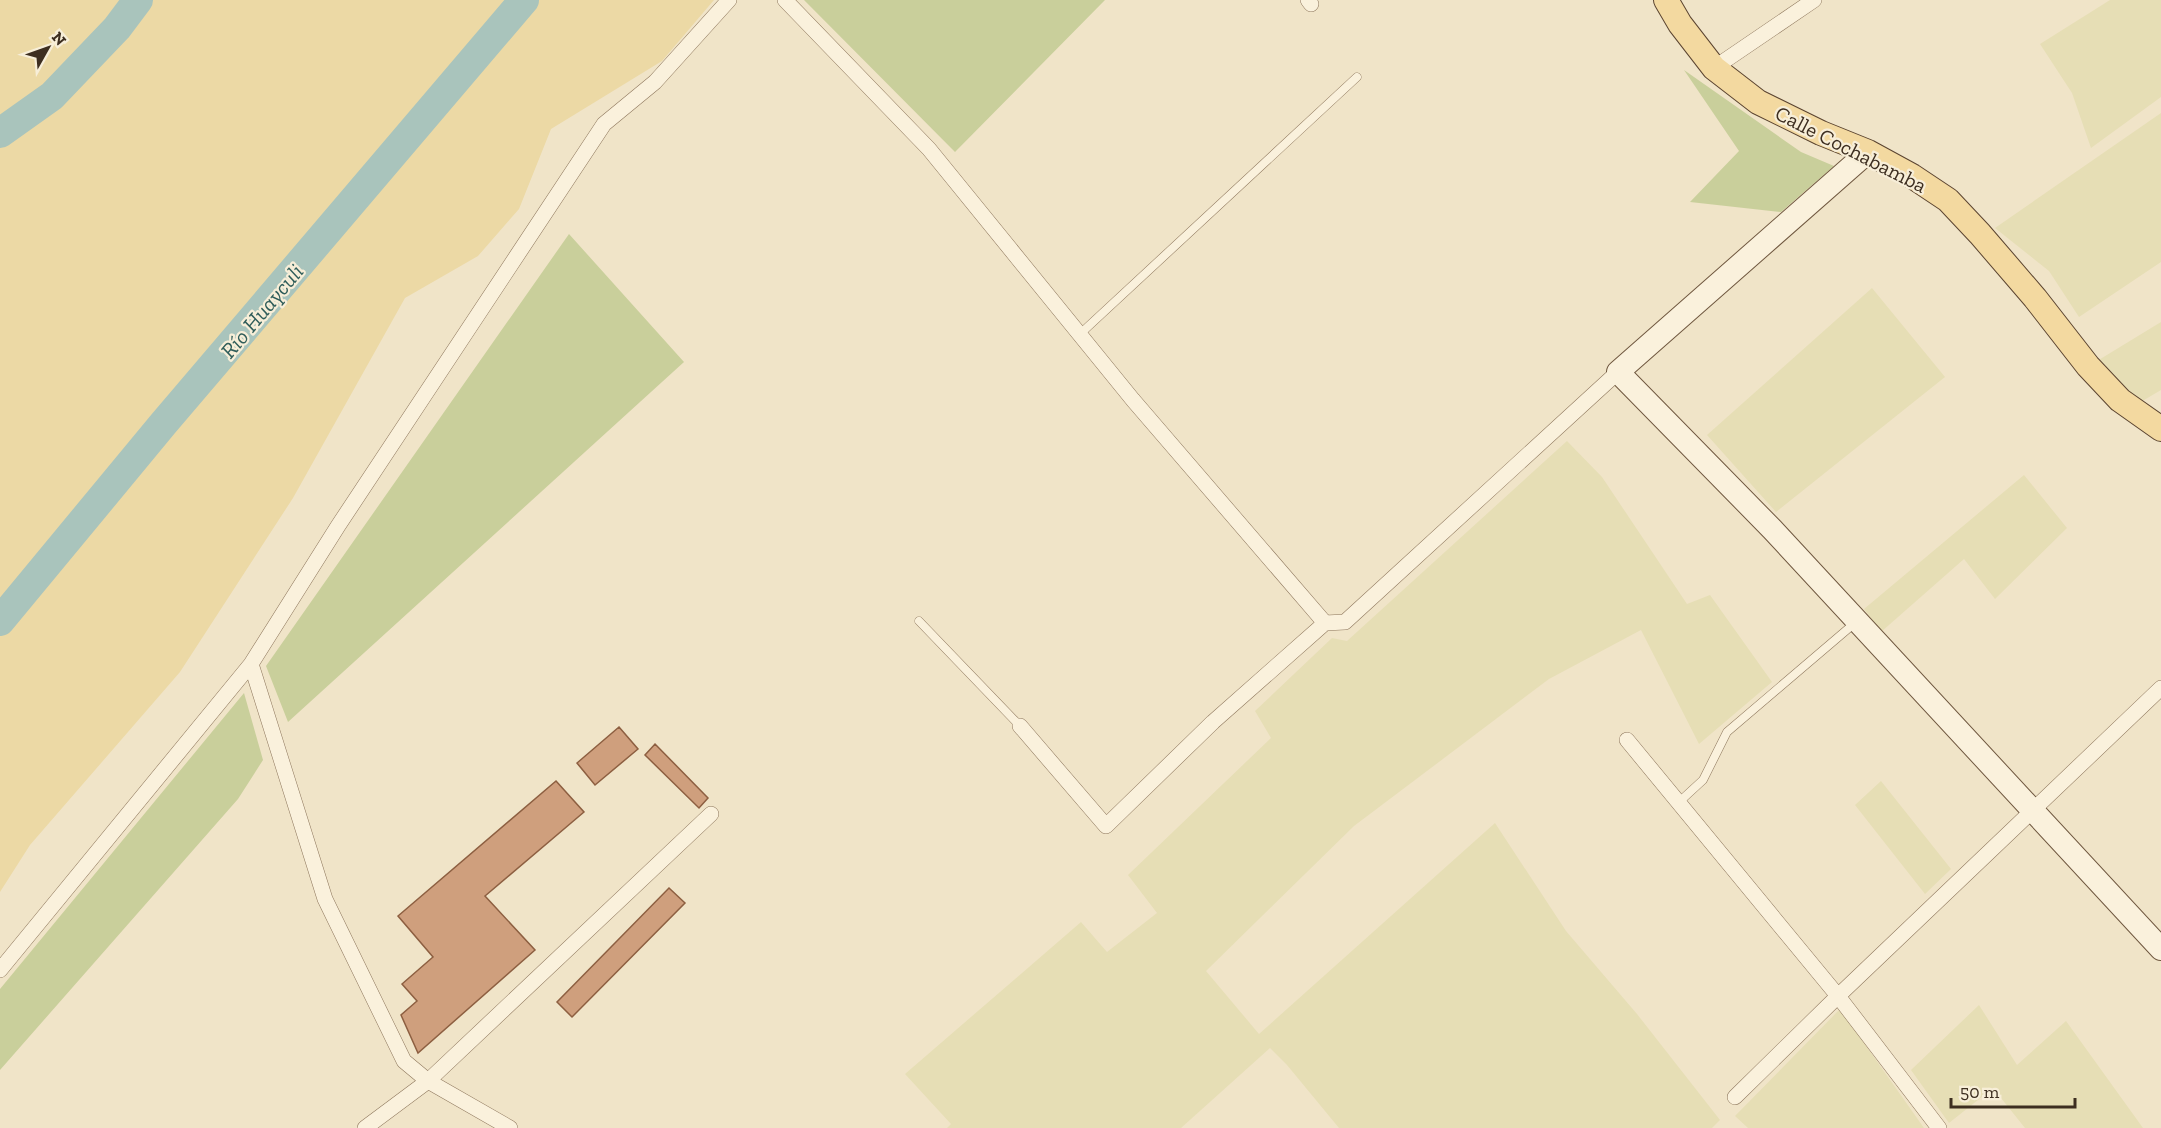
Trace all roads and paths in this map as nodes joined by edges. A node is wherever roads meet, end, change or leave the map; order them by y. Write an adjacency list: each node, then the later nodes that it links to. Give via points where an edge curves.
1 (729, 0): 14 (street, via 655,82 604,124)
2 (785, 0): 8 (street, via 929,149)
3 (1666, 0): 5 (main road, Calle Cochabamba)
4 (1814, 0): 5 (street)
5 (1714, 68): 7 (main road, Calle Cochabamba, via 1758,102)
6 (1357, 77): 8 (lane)
7 (1868, 152): 9 (main road); 10 (main road, Calle Cochabamba, via 1948,200 2036,298 2088,366 2120,400)
8 (1080, 334): 13 (street)
9 (1618, 372): 12 (main road); 13 (street, via 1345,622)
10 (2161, 429)
11 (919, 621): 16 (lane)
12 (1857, 621): 18 (lane, via 1727,732 1703,780); 19 (main road)
13 (1325, 623): 16 (street, via 1213,722 1106,826)
14 (251, 664): 22 (street); 24 (street, via 325,898 404,1061)
15 (2161, 688): 19 (street)
16 (1020, 726)
17 (1627, 740): 18 (street)
18 (1678, 803): 23 (street)
19 (2032, 812): 21 (main road); 23 (street)
20 (711, 814): 24 (street)
21 (2161, 949)
22 (0, 970)
23 (1838, 996): 25 (street); 28 (street)
24 (428, 1081): 26 (street); 27 (street)
25 (1735, 1097)
26 (365, 1128)
27 (510, 1128)
28 (1939, 1128)

